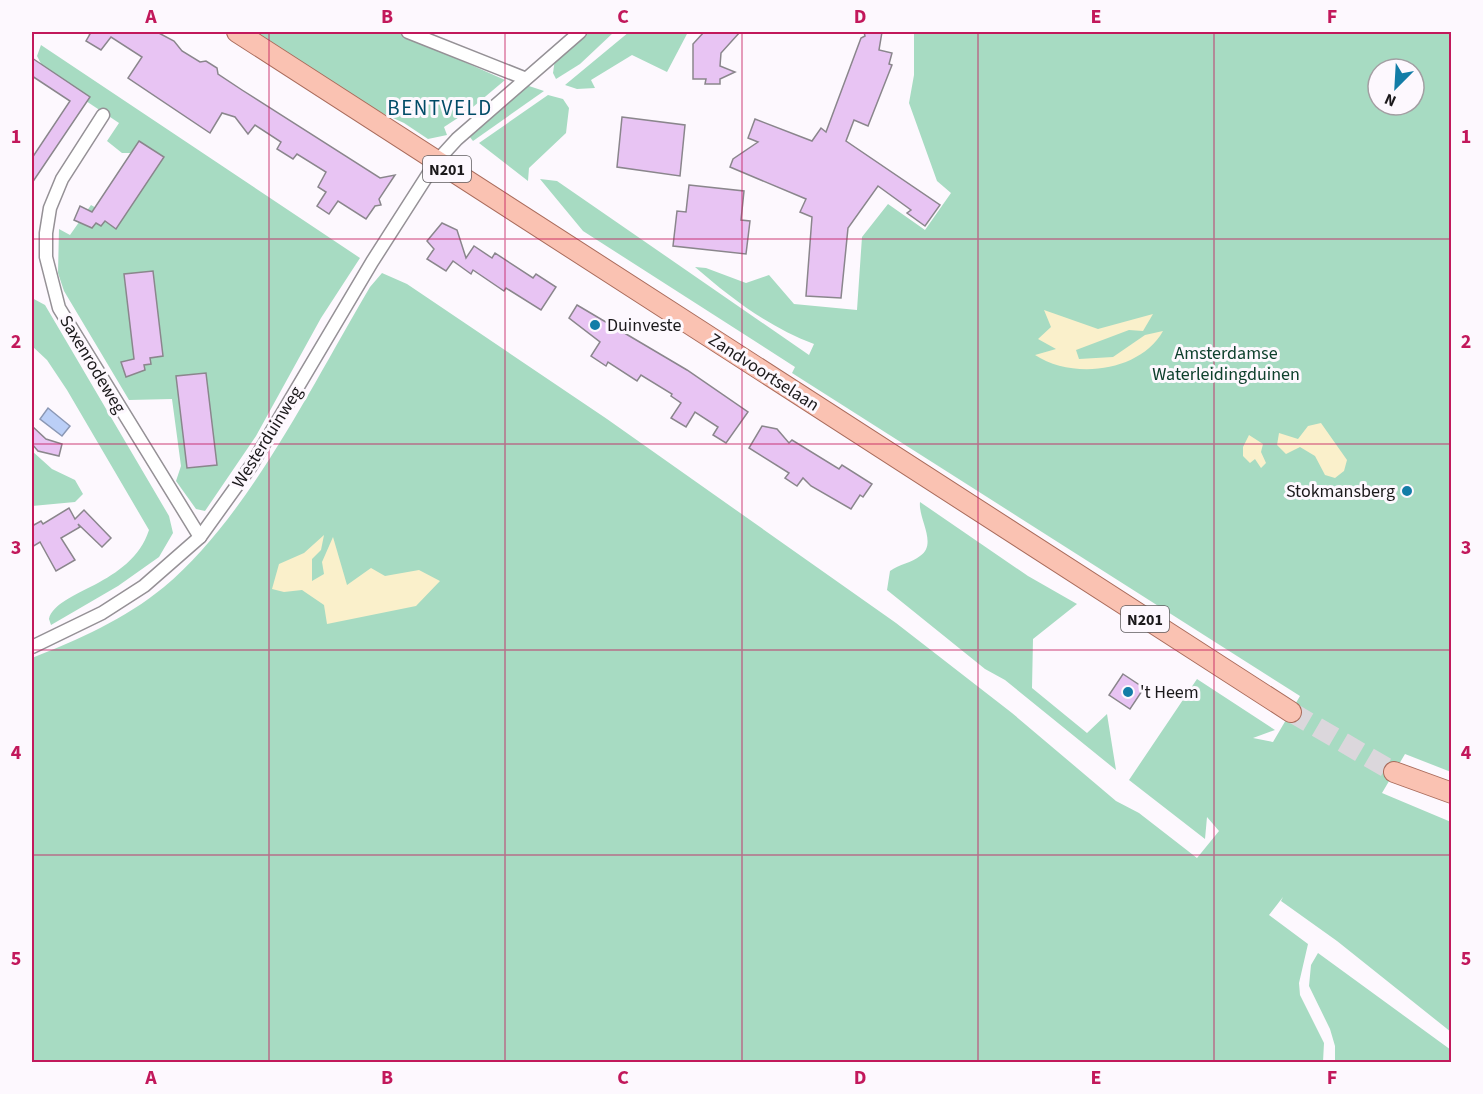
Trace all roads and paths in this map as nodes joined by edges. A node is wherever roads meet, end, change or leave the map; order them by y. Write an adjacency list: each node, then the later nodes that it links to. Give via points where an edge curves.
1 (237, 32): 6 (main road, Zandvoortselaan / N201)
2 (408, 32): 4 (street)
3 (580, 32): 4 (street, Westerduinweg)
4 (524, 78): 6 (street, Westerduinweg)
5 (103, 115): 7 (street, Saxenrodeweg, via 62,179 50,208 46,257 59,308)
6 (436, 162): 7 (street, Westerduinweg, via 251,466); 9 (main road, Zandvoortselaan / N201)
7 (200, 537): 8 (street, Westerduinweg, via 144,586 102,613)
8 (32, 647)
9 (1291, 712)
10 (1394, 772): 11 (main road)
11 (1452, 793)

